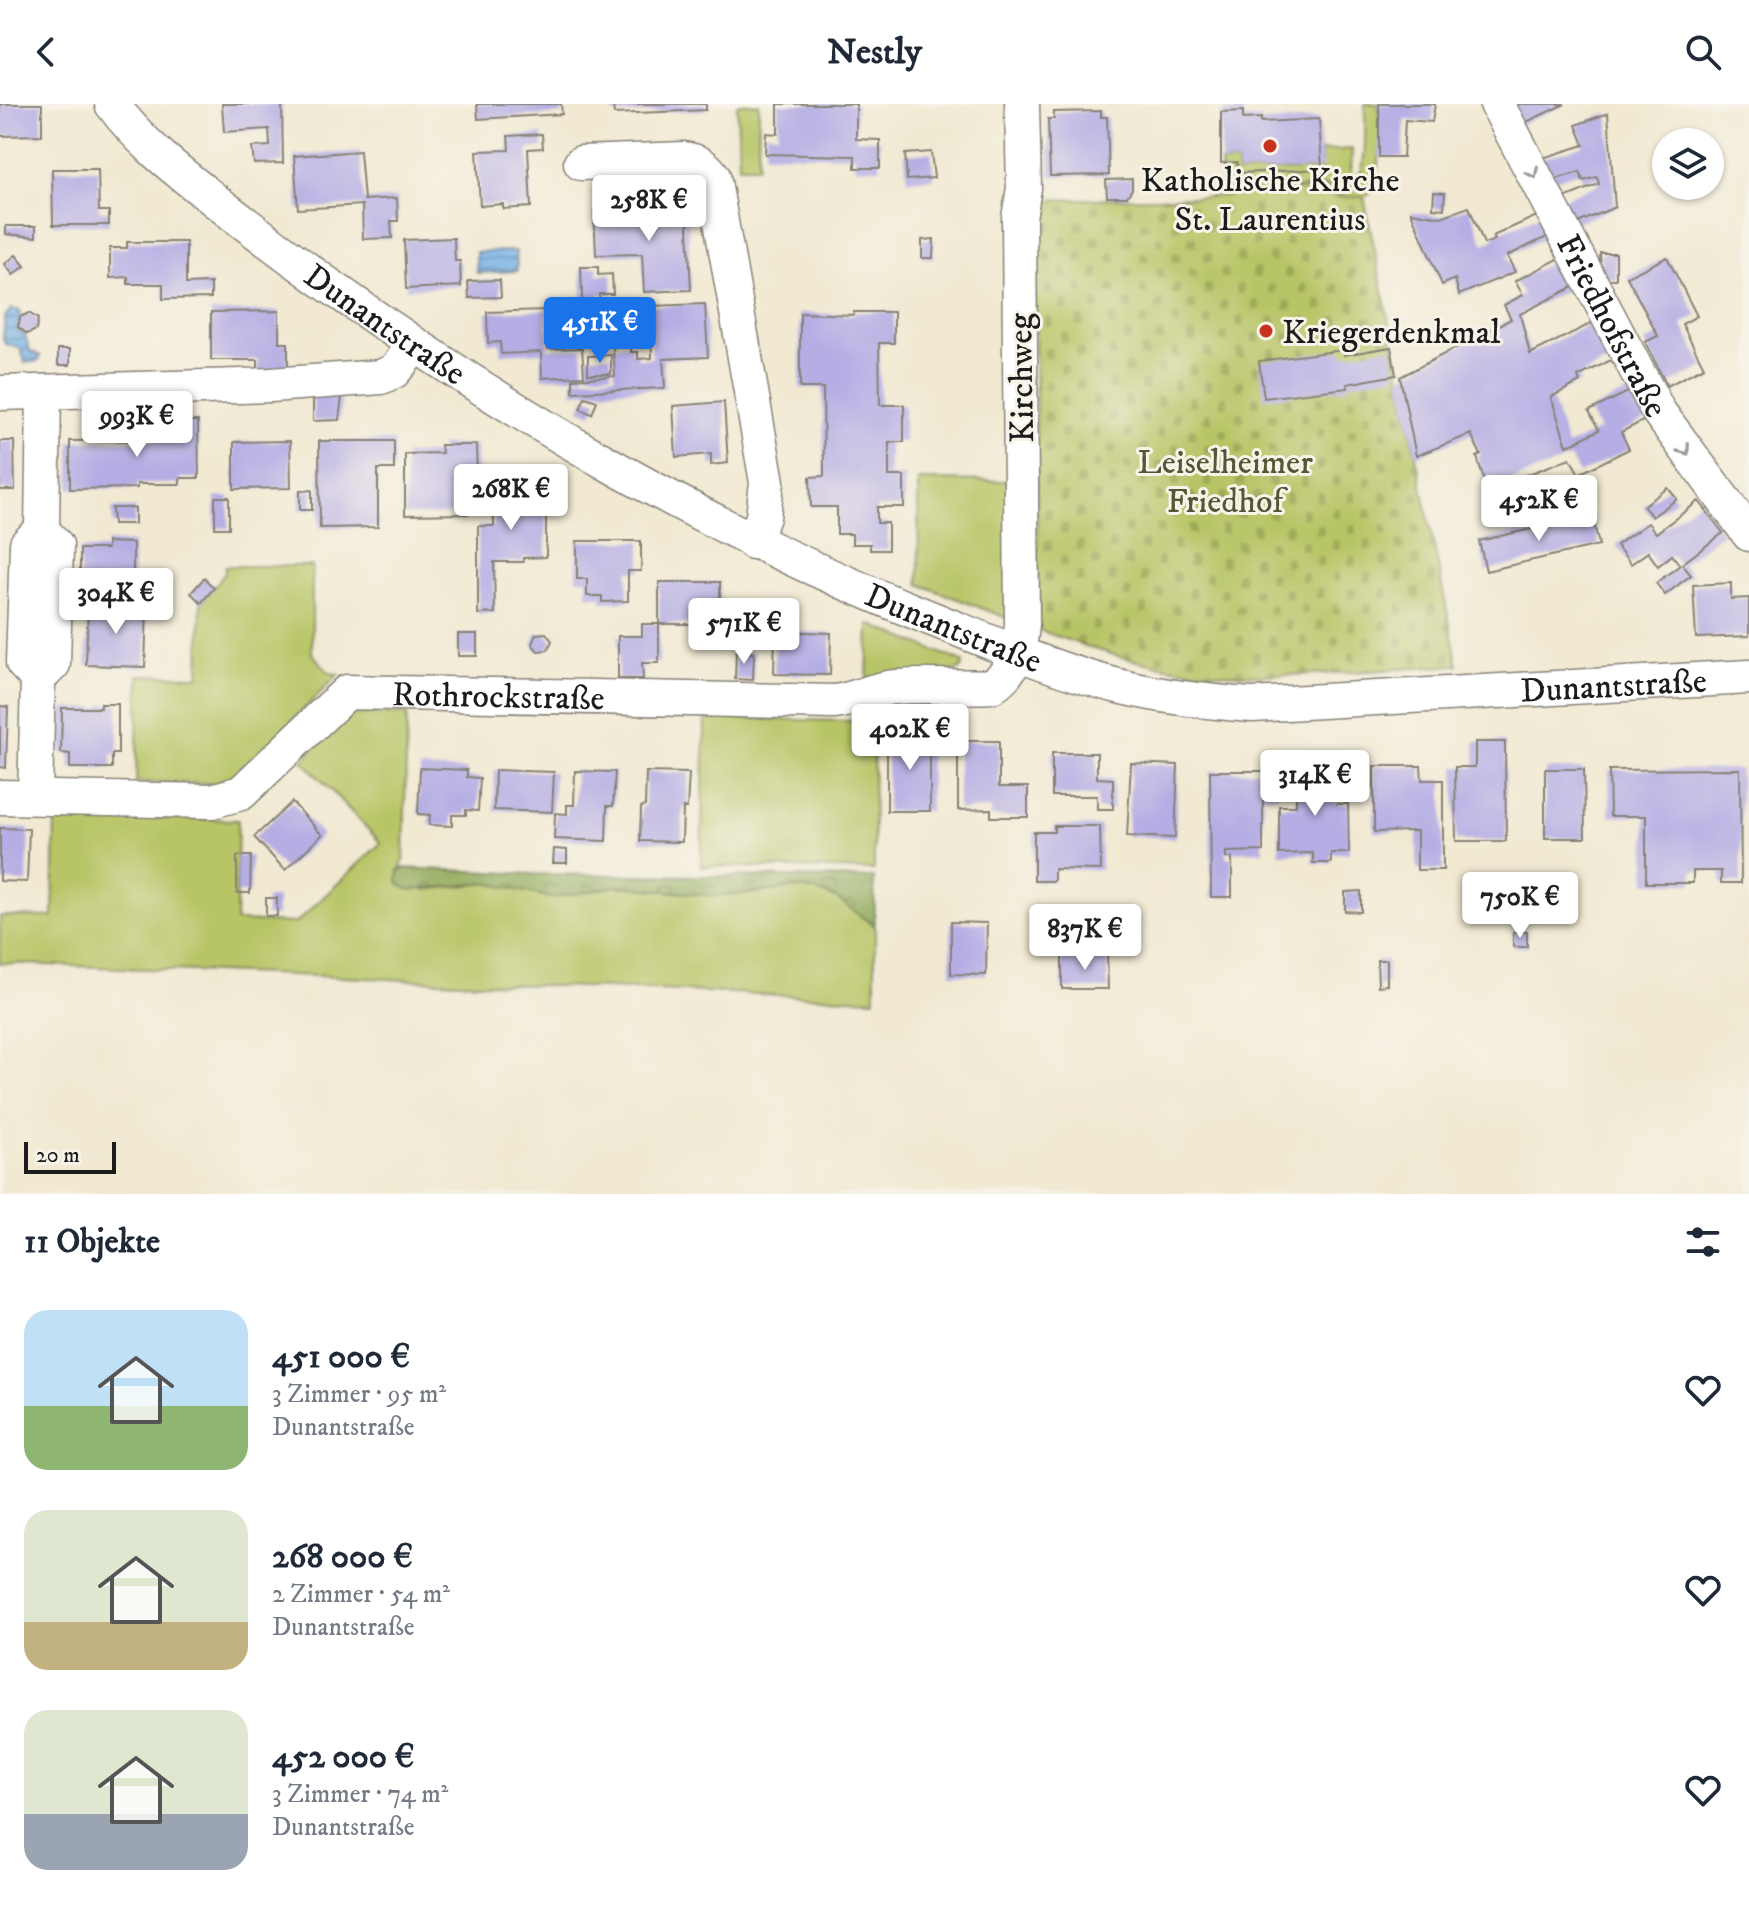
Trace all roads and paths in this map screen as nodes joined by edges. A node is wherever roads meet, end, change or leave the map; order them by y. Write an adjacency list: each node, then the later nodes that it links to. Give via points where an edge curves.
1 (112, 104): 5 (street, Dunantstraße, via 176,170)
2 (1022, 104): 10 (street, Kirchweg)
3 (1497, 104): 8 (street, Friedhofstraße, one-way to 8, via 1658,411)
4 (581, 163): 9 (street, via 684,159 707,167 713,176 767,482 763,517)
5 (415, 346): 6 (street, via 394,371 381,377); 9 (street, Dunantstraße, via 530,420)
6 (44, 392): 7 (street); 13 (street, via 42,530 56,545 53,664 38,679)
7 (0, 393)
8 (1749, 534)
9 (753, 542): 10 (street, Dunantstraße)
10 (1019, 653): 11 (street, Dunantstraße, via 1122,687 1252,705); 13 (street, Rothrockstraße, via 992,686 897,687 834,702 347,692 233,798)
11 (1749, 677)
12 (0, 797): 13 (street, Rothrockstraße)
13 (35, 797)

